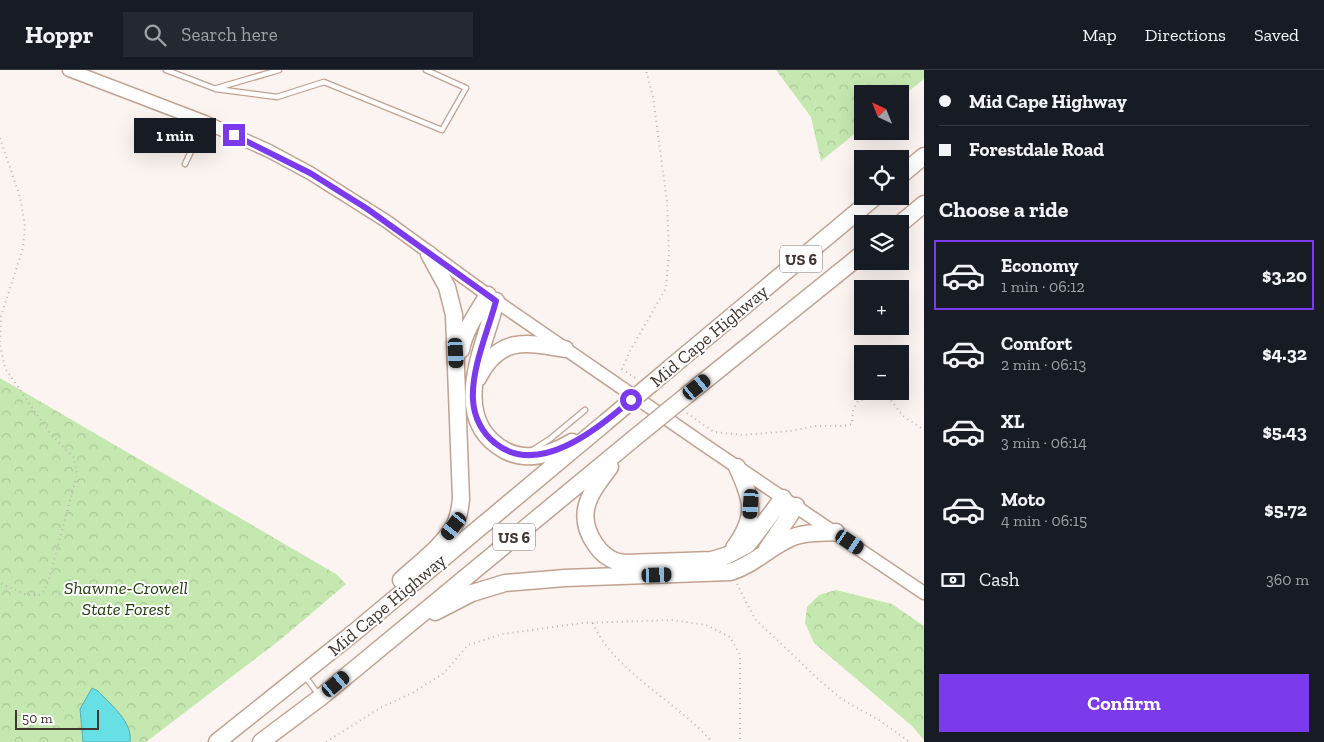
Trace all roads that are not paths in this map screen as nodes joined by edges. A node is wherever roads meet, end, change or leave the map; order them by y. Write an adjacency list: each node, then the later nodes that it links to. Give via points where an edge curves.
1 (69, 70): 6 (main road)
2 (166, 70): 5 (lane)
3 (279, 70): 5 (lane)
4 (426, 70): 5 (lane, via 466,88 442,130 324,82 277,97)
5 (216, 89)
6 (205, 122): 8 (lane); 13 (main road, via 310,173 386,221)
7 (924, 156): 9 (highway)
8 (186, 164)
9 (909, 168)
10 (924, 204): 12 (highway)
11 (865, 205): 20 (highway, Mid Cape Highway / US 6, bridge)
12 (909, 216)
13 (429, 254): 15 (main road); 17 (highway, via 453,305)
14 (854, 260): 21 (highway, Mid Cape Highway / US 6, bridge)
15 (492, 298): 16 (main road); 17 (highway, via 467,328); 18 (highway)
16 (565, 349): 18 (highway, via 527,343 507,347 488,362); 23 (main road)
17 (457, 372): 30 (highway, via 461,499 454,526)
18 (475, 385): 22 (highway, via 474,409 485,434 508,452)
19 (585, 410): 22 (lane, via 550,440)
20 (606, 422): 22 (highway, via 555,451); 30 (highway, Mid Cape Highway / US 6)
21 (632, 440): 27 (highway, via 593,490 586,506 588,532 601,552 612,560 625,563 712,560); 29 (highway, Mid Cape Highway / US 6)
22 (523, 456)
23 (737, 467): 24 (main road); 27 (highway, via 750,496 750,514)
24 (790, 502): 25 (main road); 26 (highway, via 776,538); 27 (highway)
25 (836, 532): 26 (highway, via 796,536); 28 (main road)
26 (762, 555): 27 (highway, via 747,565)
27 (729, 563): 29 (highway, via 505,583 458,600)
28 (924, 592)
29 (396, 634): 31 (highway, Mid Cape Highway / US 6)
30 (303, 674): 31 (lane); 32 (highway, Mid Cape Highway / US 6)
31 (321, 697): 33 (highway, Mid Cape Highway / US 6)
32 (217, 742)
33 (261, 742)

